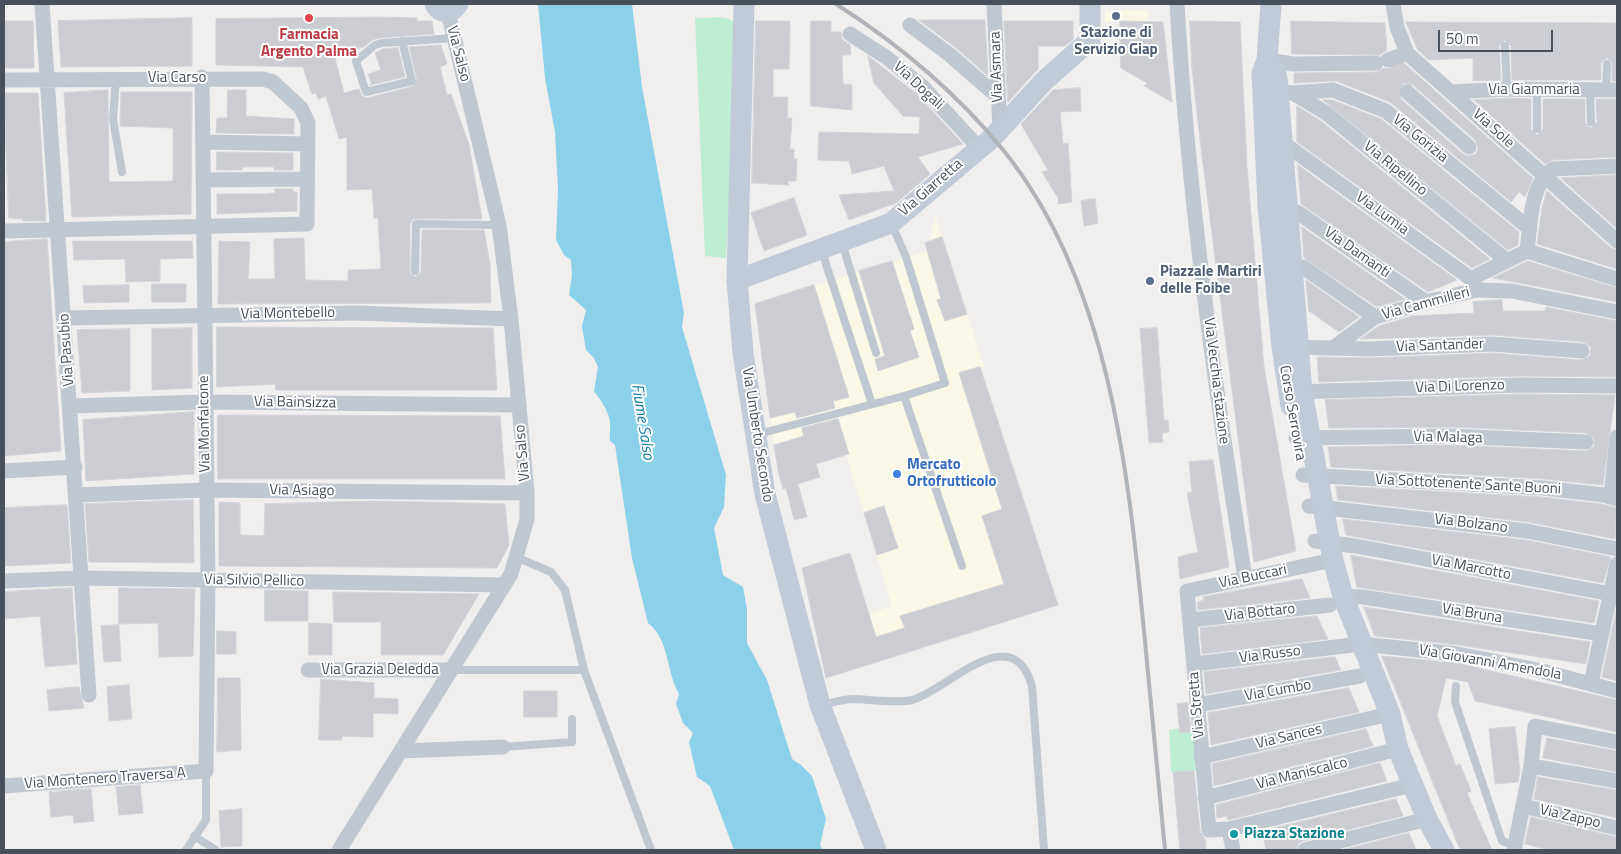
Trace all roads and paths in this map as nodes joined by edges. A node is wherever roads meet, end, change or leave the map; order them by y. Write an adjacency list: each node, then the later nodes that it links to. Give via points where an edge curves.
1 (42, 4): 18 (street, Via Pasubio)
2 (744, 4): 56 (main road, Via Umberto Secondo)
3 (994, 4): 28 (street, Via Asmara)
4 (1090, 4): 31 (main road, Via Giarretta, via 1090,40 1042,82)
5 (1177, 4): 94 (street, Via Vecchia stazione, via 1185,130 1223,437)
6 (1271, 4): 15 (main road, Corso Serrovira)
7 (1393, 4): 14 (street, Via Sole, via 1397,27)
8 (447, 6): 11 (street, Via Salso)
9 (910, 25): 28 (street)
10 (850, 34): 36 (street, Via Dogali, via 886,57 923,87)
11 (454, 38): 12 (lane); 44 (street, Via Salso)
12 (402, 41): 12 (lane, via 412,81 366,92 356,61 375,45)
13 (1505, 46): 22 (lane)
14 (1393, 59): 15 (street, via 1292,64); 27 (street, Via Sole)
15 (1267, 60): 23 (main road, Corso Serrovira, via 1262,72)
16 (1606, 64): 25 (lane)
17 (202, 77): 19 (street, Via Carso); 32 (street, Via Monfalcone); 34 (street, Via Carso, via 273,82 301,108 308,123)
18 (48, 78): 19 (street, Via Carso); 20 (street, Via Carso); 47 (street, Via Pasubio)
19 (116, 78): 38 (lane, via 113,119)
20 (4, 80)
21 (1588, 86): 24 (street, Via Giammaria); 25 (street, Via Giammaria); 29 (lane)
22 (1507, 88): 24 (street, Via Giammaria); 27 (street, Via Giammaria)
23 (1278, 89): 33 (main road, Corso Serrovira); 46 (street, Via Gorizia, via 1333,90 1386,111); 53 (street, Via Ripellino, via 1326,113)
24 (1537, 89): 30 (lane)
25 (1612, 90)
26 (1407, 92): 35 (street)
27 (1452, 92): 39 (street, Via Sole)
28 (997, 96): 31 (street, Via Asmara)
29 (1591, 122)
30 (1537, 129)
31 (1000, 130): 36 (main road, Via Giarretta)
32 (203, 142): 34 (street); 41 (street, Via Monfalcone)
33 (1274, 142): 42 (main road, Corso Serrovira); 58 (street, Via Lumia)
34 (308, 144): 40 (street, Via Carso)
35 (1469, 147)
36 (979, 148): 43 (main road, Via Giarretta)
37 (1617, 166): 39 (street, via 1553,170)
38 (122, 172)
39 (1545, 177): 46 (street, via 1537,193); 49 (street, Via Sole)
40 (307, 179): 41 (street); 45 (street, Via Carso, via 307,224)
41 (203, 180): 45 (street, Via Monfalcone)
42 (1278, 207): 54 (main road, Corso Serrovira); 59 (street, Via Damanti)
43 (891, 223): 50 (main road, Via Giarretta); 71 (lane, via 906,257 945,383)
44 (499, 225): 55 (lane, via 416,224); 64 (street, Via Salso)
45 (204, 226): 47 (street); 61 (street, Via Monfalcone)
46 (1530, 229): 52 (street)
47 (58, 230): 48 (street); 63 (street, Via Pasubio)
48 (4, 231)
49 (1617, 240)
50 (841, 241): 51 (main road, Via Giarretta); 68 (lane)
51 (822, 249): 56 (main road, Via Giarretta); 73 (lane)
52 (1527, 251): 53 (street); 57 (street)
53 (1506, 260): 58 (street, via 1478,275)
54 (1283, 262): 62 (street, via 1303,268); 65 (main road, Corso Serrovira)
55 (415, 270)
56 (737, 280): 76 (main road, Via Umberto Secondo, via 743,352)
57 (1617, 280)
58 (1475, 286): 59 (street, Via Cammilleri); 60 (street, Via Cammilleri)
59 (1426, 302): 62 (street, Via Cammilleri)
60 (1617, 312)
61 (204, 315): 63 (street, Via Montebello); 64 (street, Via Montebello, via 358,313); 72 (street, Via Monfalcone)
62 (1375, 317): 66 (street, Via Cammilleri)
63 (65, 318): 75 (street, Via Pasubio)
64 (511, 319): 74 (street, Via Salso)
65 (1290, 347): 66 (street, Via Santander); 70 (main road, Corso Serrovira)
66 (1333, 348): 67 (street, Via Santander, via 1492,344)
67 (1582, 350)
68 (876, 353)
69 (1617, 386): 70 (street, Via Di Lorenzo, via 1521,385)
70 (1295, 392): 78 (main road, Corso Serrovira)
71 (904, 396): 73 (lane); 92 (lane)
72 (204, 402): 74 (street, Via Bainsizza); 75 (street, Via Bainsizza); 83 (street, Via Monfalcone)
73 (872, 404): 76 (lane)
74 (519, 405): 84 (street, Via Salso)
75 (70, 406): 80 (street, Via Pasubio)
76 (756, 434): 113 (main road, Via Umberto Secondo, via 765,494)
77 (1617, 437): 86 (street)
78 (1303, 438): 79 (street, Via Malaga, via 1450,436); 82 (main road, Corso Serrovira)
79 (1586, 442)
80 (75, 466): 81 (street); 85 (street, Via Pasubio)
81 (4, 471)
82 (1310, 476): 86 (street, Via Sottotenente Sante Buoni, via 1544,488); 87 (main road, Corso Serrovira)
83 (205, 490): 84 (street, Via Asiago); 85 (street, Via Asiago); 96 (street, Via Monfalcone)
84 (527, 493): 90 (street, Via Salso, via 527,519)
85 (77, 494): 93 (street, Via Pasubio)
86 (1614, 498)
87 (1316, 507): 88 (street, Via Bolzano, via 1527,531); 89 (main road, Corso Serrovira)
88 (1617, 549)
89 (1324, 552): 94 (street, Via Buccari); 99 (street, Via Marcotto, via 1356,546); 100 (main road, Corso Serrovira)
90 (516, 557): 97 (street, Via Salso); 107 (lane, via 550,572 564,590)
91 (1617, 564): 99 (street)
92 (962, 566)
93 (82, 578): 95 (street, Via Silvio Pellico); 96 (street, Via Silvio Pellico); 112 (street, Via Pasubio)
94 (1246, 578): 98 (street, Via Buccari)
95 (4, 580)
96 (208, 580): 97 (street, Via Silvio Pellico); 123 (street, Via Monfalcone)
97 (504, 585): 106 (street, Via Salso)
98 (1187, 591): 101 (street, Via Stretta)
99 (1611, 594): 102 (street)
100 (1336, 601): 101 (street, Via Bottaro); 102 (street, Via Bruna, via 1363,597); 103 (main road, Corso Serrovira)
101 (1190, 620): 104 (street, Via Stretta)
102 (1602, 634): 109 (street)
103 (1354, 645): 104 (street, Via Russo); 108 (main road, Corso Serrovira); 109 (street, Via Giovanni Amendola, via 1458,654); 115 (main road, Corso Serrovira)
104 (1194, 664): 114 (street, Via Stretta)
105 (308, 670): 106 (street, Via Grazia Deledda)
106 (451, 670): 107 (lane); 120 (street, Via Salso)
107 (584, 670): 133 (lane)
108 (1360, 676): 114 (street, Via Cumbo); 115 (main road, Corso Serrovira)
109 (1591, 683): 111 (street, Via Giovanni Amendola)
110 (1456, 686): 134 (lane, via 1455,702 1502,841)
111 (1617, 691)
112 (89, 696)
113 (820, 705): 138 (main road, Via Umberto Secondo); 139 (lane, via 850,699 913,700 988,659 1006,657 1020,664 1032,686)
114 (1197, 705): 121 (street, Via Stretta)
115 (1383, 716): 119 (main road, Corso Serrovira); 121 (street, Via Sances)
116 (572, 719): 118 (lane, via 572,742)
117 (1617, 742): 122 (street, via 1535,726)
118 (504, 747): 120 (street)
119 (1398, 749): 125 (main road, Corso Serrovira); 127 (street, Via Maniscalco)
120 (401, 751): 137 (street, Via Salso)
121 (1201, 757): 127 (street, Via Stretta)
122 (1531, 766): 124 (street); 128 (street)
123 (206, 771): 126 (street, Via Montenero Traversa A); 132 (lane, via 206,820)
124 (1617, 781)
125 (1412, 785): 129 (main road, Corso Serrovira); 131 (street)
126 (4, 786)
127 (1205, 798): 131 (street, Via Stretta, via 1209,830)
128 (1523, 806): 130 (street, Via Zappo); 134 (street)
129 (1428, 819): 141 (street); 142 (main road, Corso Serrovira)
130 (1617, 828)
131 (1229, 829): 140 (street)
132 (194, 836): 135 (lane); 136 (lane)
133 (648, 849)
134 (1518, 849)
135 (186, 850)
136 (216, 850)
137 (339, 850)
138 (876, 850)
139 (1044, 850)
140 (1233, 850)
141 (1305, 850)
142 (1444, 850)

